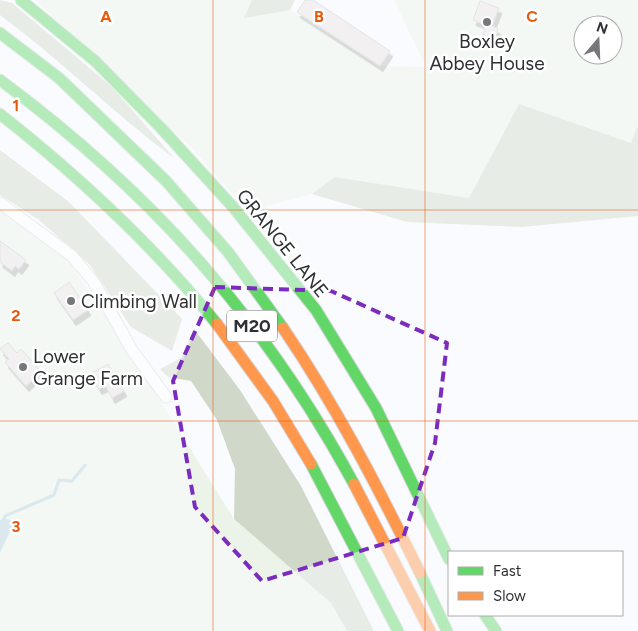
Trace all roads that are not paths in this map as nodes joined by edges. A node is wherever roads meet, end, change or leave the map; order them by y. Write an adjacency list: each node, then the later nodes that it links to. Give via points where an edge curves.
1 (21, 0): 9 (main road, GRANGE LANE, via 95,62 162,129 233,207 316,310 376,408)
2 (0, 33): 6 (main road, M20, via 71,90)
3 (0, 48): 6 (main road, M20, via 70,100)
4 (0, 80): 12 (main road, M20, via 104,163 157,215 231,298 316,417)
5 (0, 114): 11 (main road, M20, via 75,174 167,266 252,369 320,480)
6 (96, 115): 13 (main road, M20, via 188,204 246,276 285,332 343,422 374,478)
7 (0, 203): 8 (street, via 77,262 93,281 132,350)
8 (166, 397)
9 (448, 557)
10 (486, 616): 14 (main road)
11 (398, 631)
12 (430, 631)
13 (447, 631)
14 (496, 631)

